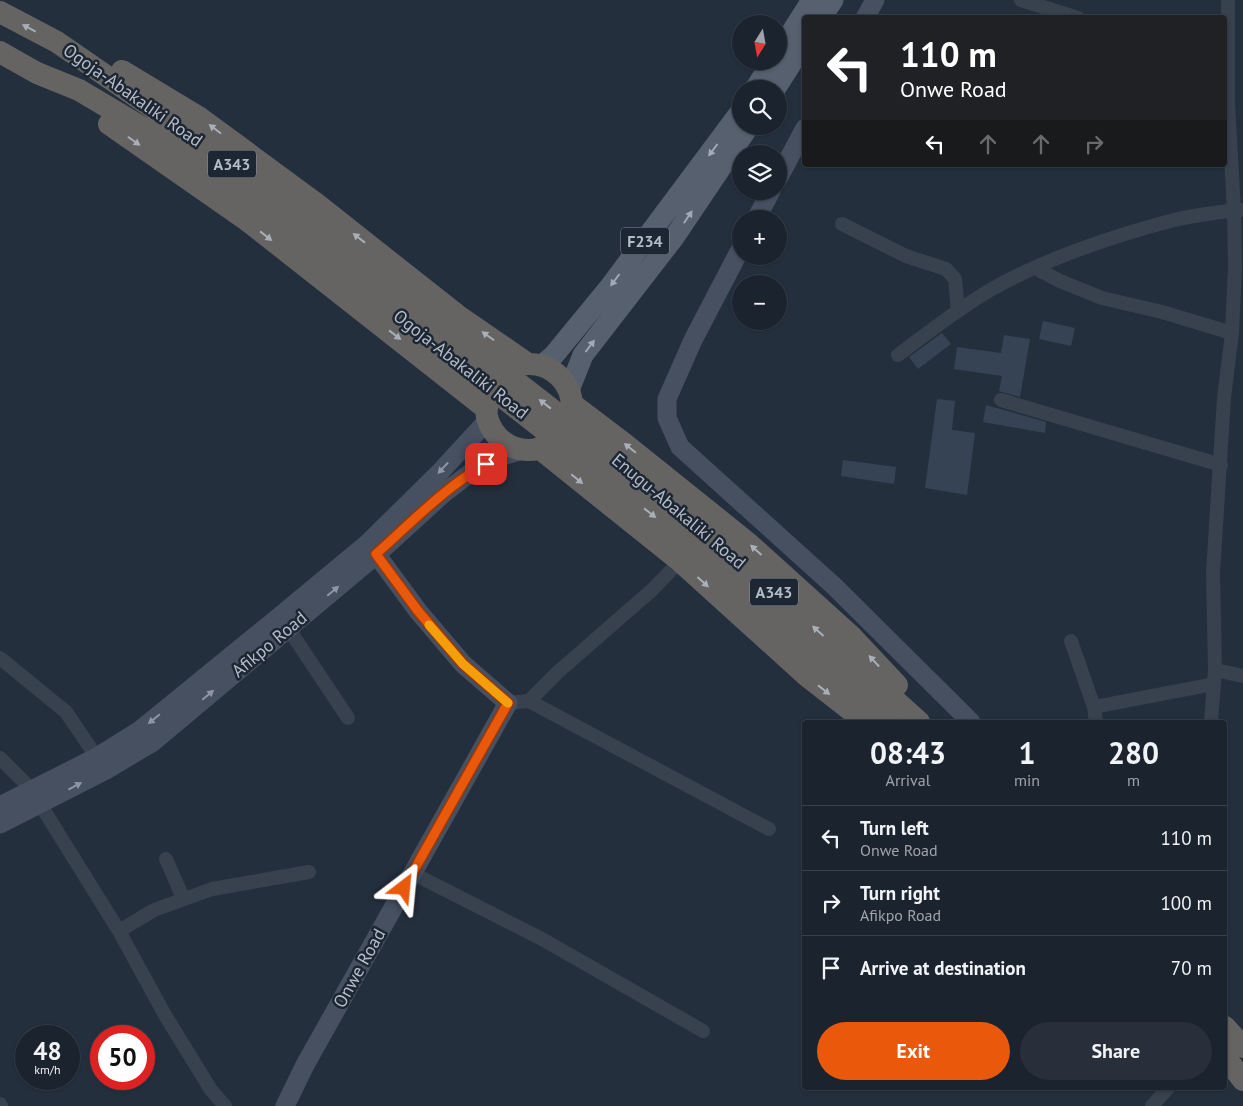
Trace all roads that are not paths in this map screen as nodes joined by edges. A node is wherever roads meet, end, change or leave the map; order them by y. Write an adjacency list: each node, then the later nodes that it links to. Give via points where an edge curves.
1 (812, 0): 7 (main road)
2 (833, 0): 8 (main road)
3 (875, 0): 9 (main road)
4 (1021, 0): 10 (street)
5 (1228, 0): 18 (street)
6 (0, 12): 13 (highway, Ogoja-Abakaliki Road / A343, one-way to 6)
7 (802, 15)
8 (823, 15)
9 (867, 15)
10 (1068, 15)
11 (802, 16): 12 (main road)
12 (788, 38)
13 (57, 42): 30 (highway, Ogoja-Abakaliki Road / A343, via 261,184 345,247); 33 (highway, one-way to 13, via 457,315 314,202 200,118 94,54)
14 (802, 47): 17 (main road)
15 (0, 52): 16 (highway, Ogoja-Abakaliki Road / A343)
16 (37, 73): 30 (highway, Ogoja-Abakaliki Road / A343, via 87,95 158,137); 36 (highway, one-way to 36, via 248,222)
17 (781, 80)
18 (1227, 85): 23 (street)
19 (732, 125): 25 (main road, F234, one-way to 25)
20 (802, 134): 22 (main road)
21 (742, 135): 25 (main road, F234, one-way to 21)
22 (787, 161)
23 (1239, 210): 27 (street, via 1176,220 1094,244); 29 (street)
24 (842, 224): 28 (street, via 906,256 946,269 955,279)
25 (656, 243): 33 (main road, F234, one-way to 33, via 610,288 554,355); 34 (main road, F234, one-way to 25, via 583,355)
26 (732, 265): 56 (main road, via 668,399 667,418 680,447 834,586)
27 (1036, 268): 28 (street, via 990,290); 29 (street, via 1102,298)
28 (958, 311): 32 (street)
29 (1232, 333): 31 (street)
30 (446, 340): 39 (highway, Ogoja-Abakaliki Road / A343)
31 (1236, 353): 38 (street, via 1224,398)
32 (898, 355)
33 (534, 365): 34 (highway, via 552,371 562,379); 36 (highway, via 512,368 498,378 489,392)
34 (570, 397): 37 (highway, via 571,416 560,437); 55 (highway, one-way to 34, via 852,637 748,543)
35 (1002, 400): 38 (street)
36 (488, 414): 37 (highway, via 494,431 503,440 514,447); 40 (main road, Afikpo Road, one-way to 40)
37 (533, 449): 40 (main road, Afikpo Road, via 498,458 469,474); 41 (highway, one-way to 41)
38 (1221, 465): 45 (street, via 1213,573)
39 (619, 474): 53 (highway, Ogoja-Abakaliki Road / A343, one-way to 53, via 694,548); 54 (highway, Enugu-Abakaliki Road / A343, one-way to 39, via 702,526)
40 (372, 549): 42 (main road, Afikpo Road, one-way to 40); 49 (main road, via 463,664); 60 (main road, Afikpo Road, one-way to 60, via 270,626)
41 (680, 561): 48 (street); 52 (highway, one-way to 52, via 807,676)
42 (288, 628): 51 (street); 60 (main road, Afikpo Road, one-way to 42, via 153,742)
43 (1070, 641): 50 (street)
44 (0, 658): 60 (street, via 66,712)
45 (1215, 670): 46 (street); 47 (street)
46 (1243, 676)
47 (1214, 684): 50 (street); 58 (street)
48 (529, 701): 49 (street); 64 (street)
49 (508, 703): 67 (main road, Onwe Road)
50 (1094, 707): 57 (street)
51 (348, 718)
52 (863, 720)
53 (886, 720)
54 (917, 720)
55 (929, 720)
56 (969, 720)
57 (1096, 720)
58 (1211, 720)
59 (0, 758): 61 (street)
60 (101, 763): 61 (main road, Afikpo Road)
61 (36, 797): 62 (main road, Afikpo Road); 63 (main road, Afikpo Road); 69 (street)
62 (0, 806)
63 (0, 824)
64 (769, 829)
65 (166, 859): 68 (street)
66 (309, 872): 68 (street, via 212,889)
67 (412, 873): 71 (street, via 542,939); 77 (main road, Onwe Road, via 304,1065)
68 (183, 898): 69 (street)
69 (118, 931): 76 (street, via 170,1023 211,1090)
70 (1227, 1029): 72 (highway)
71 (703, 1031)
72 (1243, 1047)
73 (1227, 1060): 74 (highway)
74 (1243, 1080)
75 (1166, 1090): 78 (street)
76 (225, 1106)
77 (285, 1106)
78 (1152, 1106)

